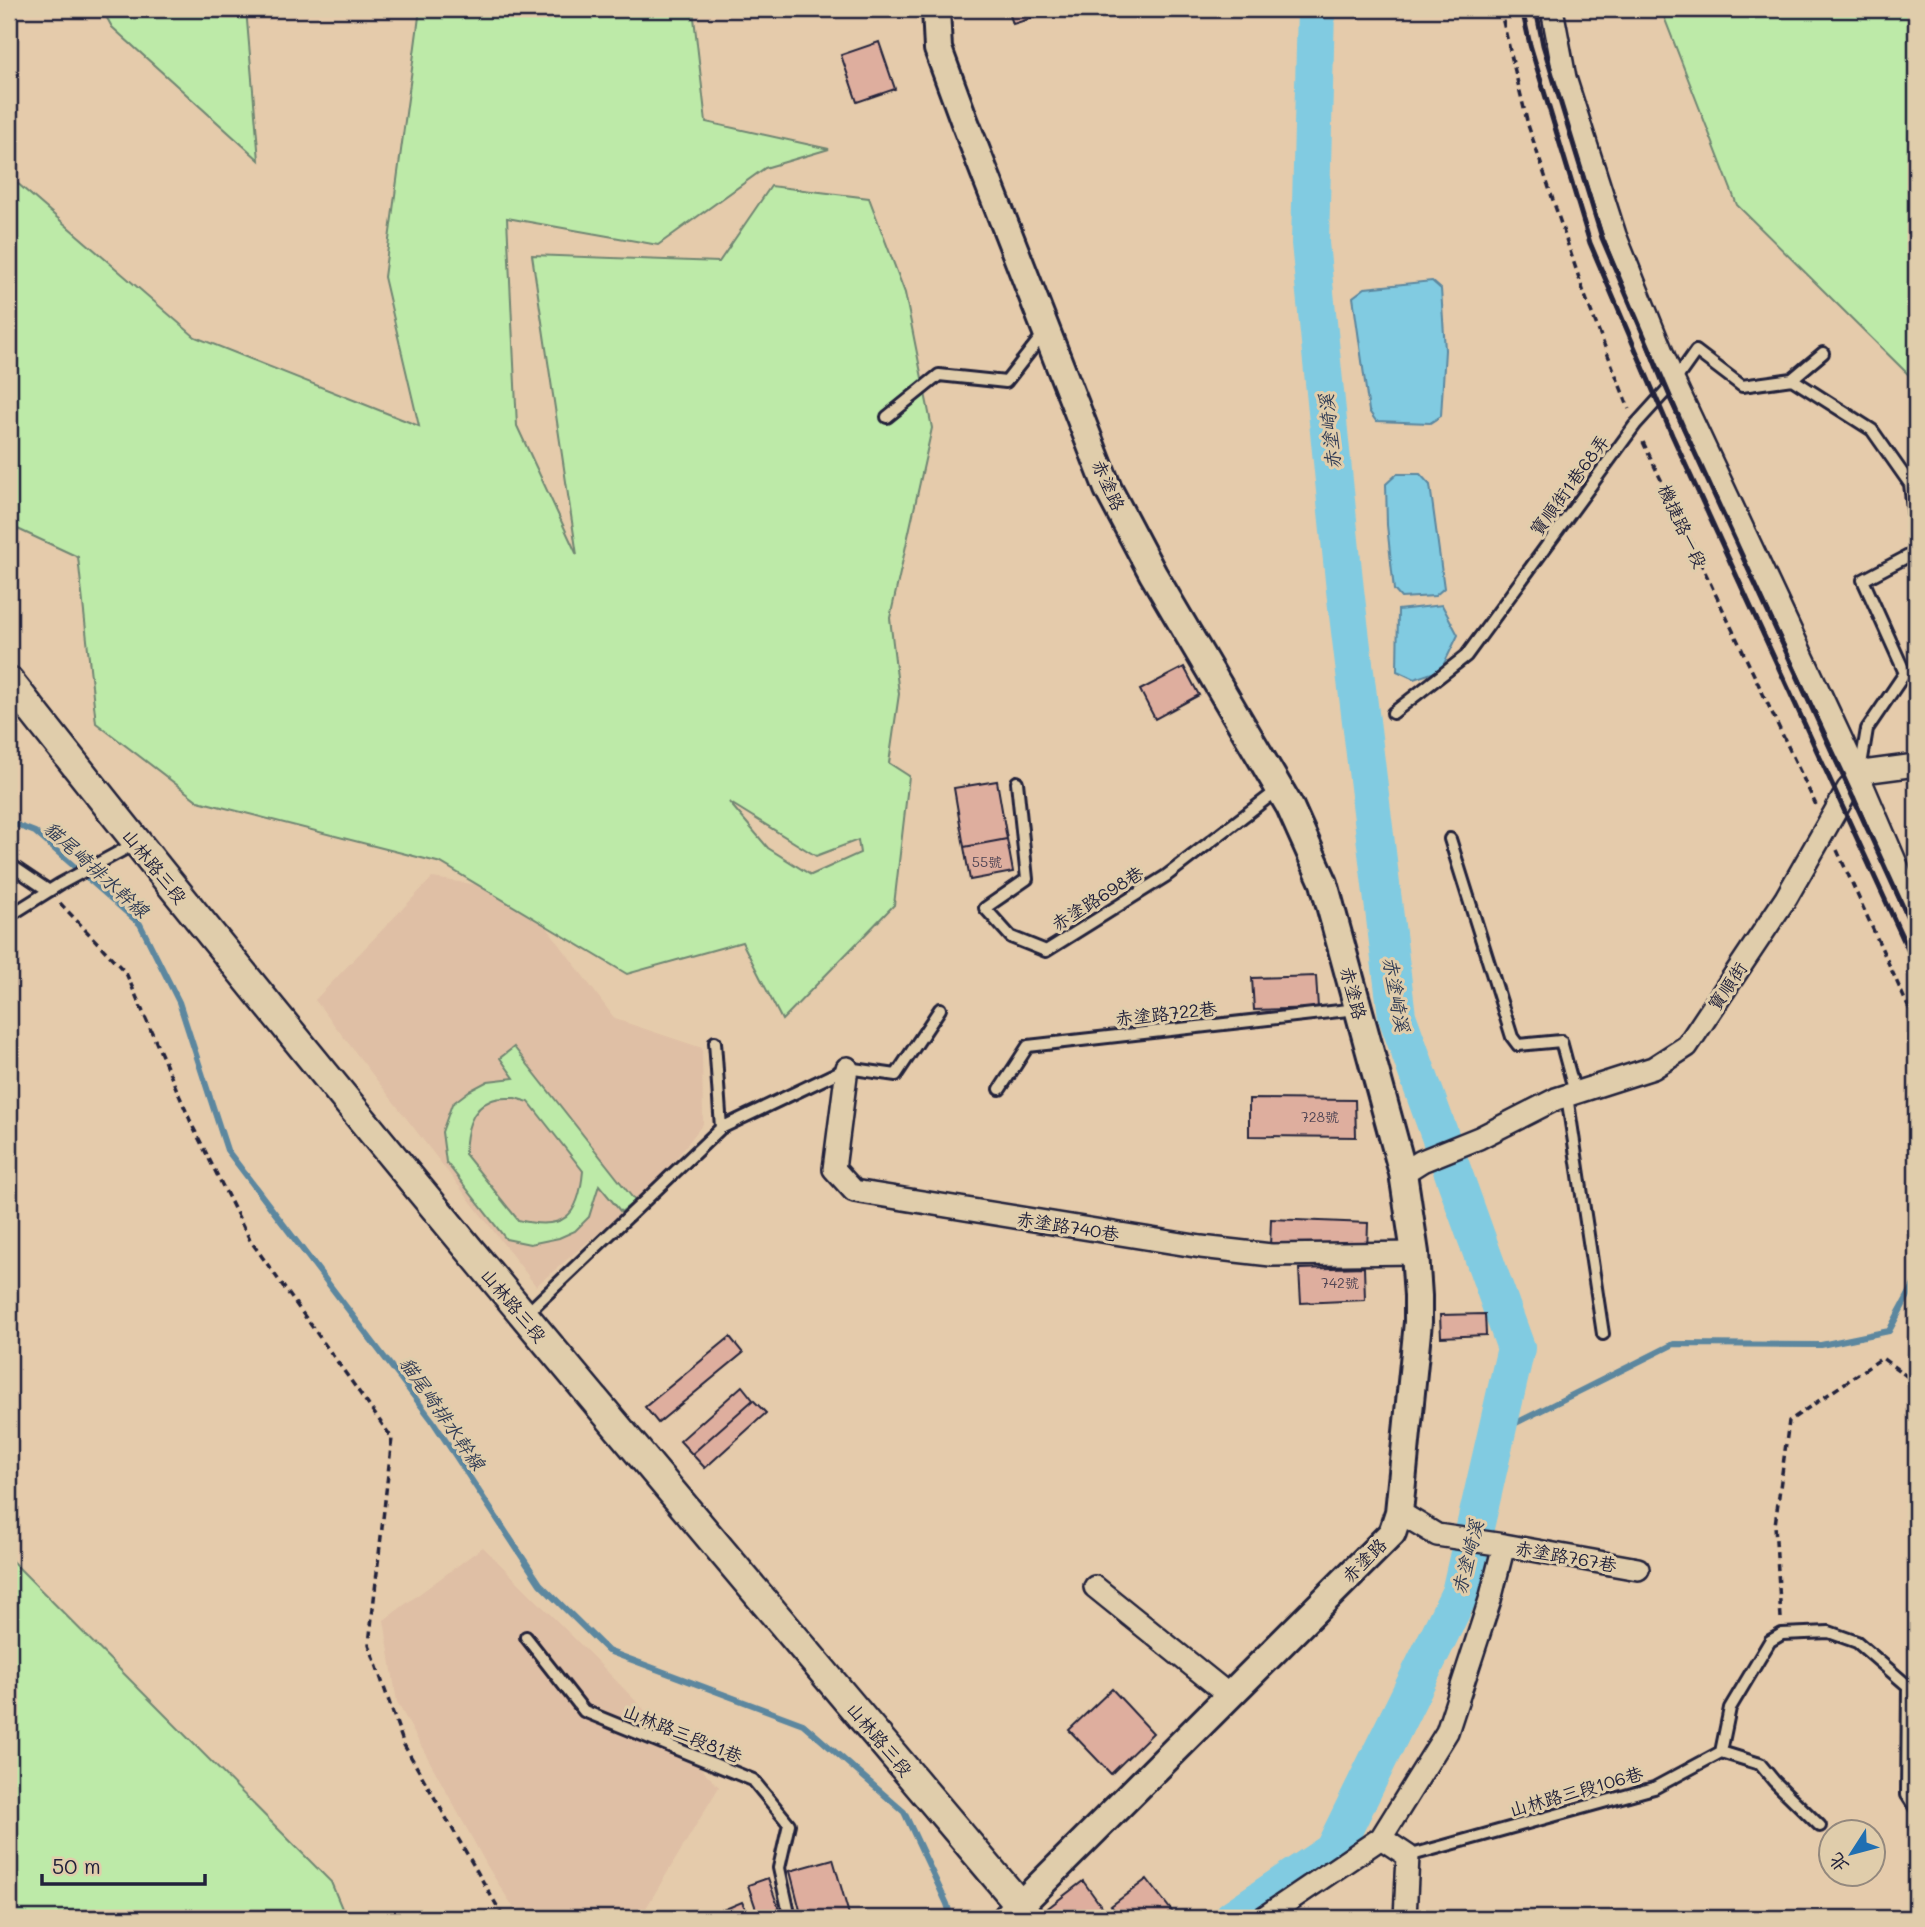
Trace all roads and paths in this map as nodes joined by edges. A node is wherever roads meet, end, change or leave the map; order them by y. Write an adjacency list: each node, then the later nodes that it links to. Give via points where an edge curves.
1 (936, 9): 4 (street, 赤塗路, via 938,49)
2 (1500, 9): 9 (path, 機捷路一段, via 1528,125 1584,293)
3 (1552, 9): 7 (street, via 1565,78 1615,235)
4 (1046, 330): 8 (lane, via 1006,382 939,375); 17 (street, 赤塗路, via 1108,489)
5 (1822, 353): 6 (lane)
6 (1792, 379): 7 (lane, 寶順街1巷68弄, via 1742,386 1696,351); 10 (lane, via 1872,430 1910,484)
7 (1674, 382): 9 (lane, 寶順街1巷68弄); 15 (street)
8 (887, 417)
9 (1635, 425): 13 (lane, 寶順街1巷68弄, via 1466,656); 18 (path, 機捷路一段)
10 (1916, 535)
11 (1916, 552): 15 (lane, via 1863,580 1905,673 1867,729)
12 (9, 681): 20 (main road, 山林路三段)
13 (1393, 713)
14 (1916, 765): 15 (street, via 1863,772)
15 (1858, 777): 18 (street, 寶順街); 23 (street)
16 (1017, 782): 17 (lane, 赤塗路698巷, via 1027,879 985,908 1012,937 1046,951 1166,876)
17 (1279, 789): 26 (street, 赤塗路, via 1324,883)
18 (1827, 827): 27 (path, 機捷路一段); 31 (street, 寶順街, via 1786,898 1687,1046 1653,1068)
19 (1450, 839): 31 (lane, via 1512,1037 1518,1045 1561,1041)
20 (136, 843): 22 (lane); 35 (main road, 山林路三段)
21 (9, 864): 22 (lane)
22 (49, 891): 24 (lane); 52 (path, via 126,973 193,1127 250,1240 392,1437 369,1644 404,1745)
23 (1916, 910)
24 (9, 916)
25 (940, 1009): 29 (lane, via 896,1076)
26 (1358, 1009): 30 (lane, 赤塗路722巷, via 1028,1046); 33 (street, 赤塗路)
27 (1916, 1024)
28 (715, 1042): 32 (lane)
29 (847, 1068): 32 (lane); 34 (street, 赤塗路740巷, via 834,1169 855,1191 1271,1255)
30 (1000, 1089)
31 (1571, 1094): 33 (street, 寶順街); 36 (lane)
32 (721, 1128): 35 (lane)
33 (1413, 1167): 34 (street, 赤塗路)
34 (1415, 1252): 38 (street, 赤塗路, via 1418,1322)
35 (523, 1317): 51 (main road, 山林路三段)
36 (1604, 1334)
37 (1916, 1383): 42 (path, via 1882,1358 1789,1421 1774,1525)
38 (1399, 1512): 39 (street, 赤塗路767巷, via 1437,1535); 45 (street, 赤塗路, via 1392,1532)
39 (1499, 1545): 40 (street, 赤塗路767巷); 49 (street, via 1490,1600 1447,1732)
40 (1638, 1569)
41 (1095, 1587): 45 (street)
42 (1782, 1634): 44 (lane, via 1829,1632 1857,1642); 46 (lane, via 1770,1641 1730,1708)
43 (526, 1637): 53 (lane, 山林路三段81巷, via 584,1711 753,1780 789,1824 779,1868)
44 (1912, 1685): 47 (lane, via 1907,1795)
45 (1230, 1696): 51 (street, 赤塗路)
46 (1721, 1752): 48 (lane, via 1760,1763); 50 (lane, 山林路三段106巷, via 1654,1787)
47 (1916, 1809)
48 (1816, 1821)
49 (1381, 1838): 50 (street); 54 (street)
50 (1408, 1856): 55 (street)
51 (1021, 1914)
52 (504, 1918)
53 (790, 1918)
54 (1263, 1918)
55 (1405, 1918)

